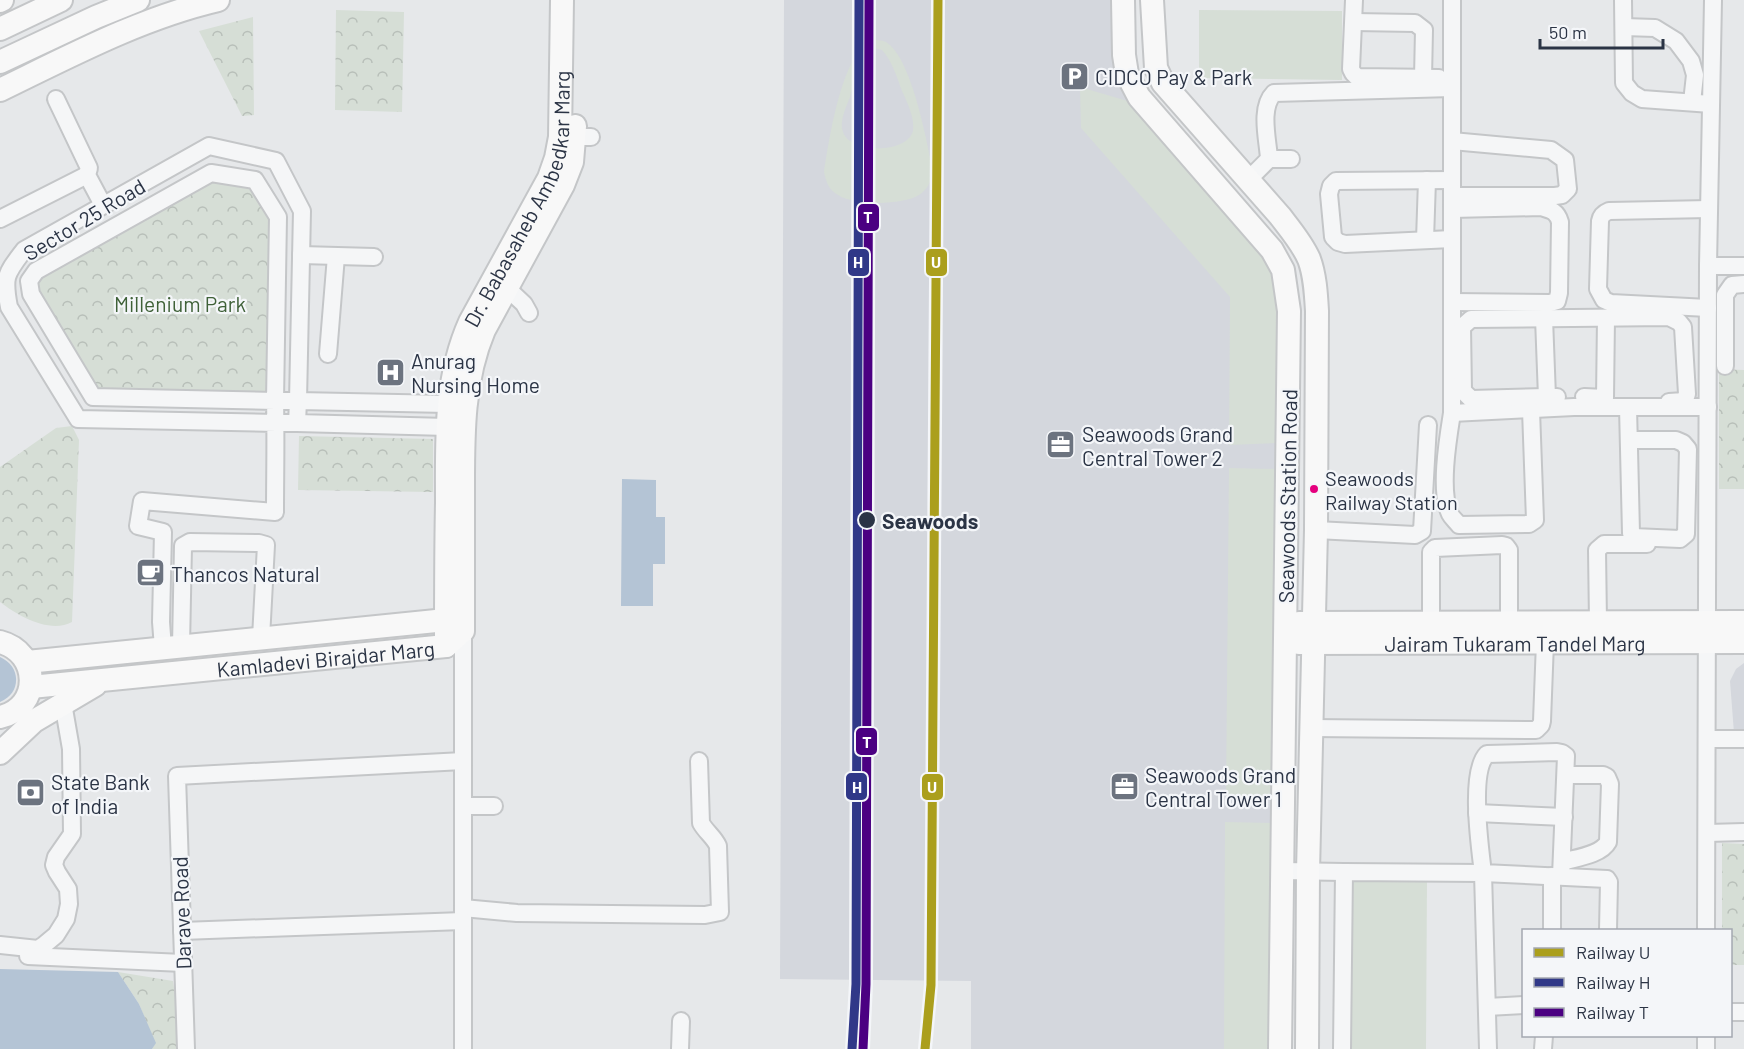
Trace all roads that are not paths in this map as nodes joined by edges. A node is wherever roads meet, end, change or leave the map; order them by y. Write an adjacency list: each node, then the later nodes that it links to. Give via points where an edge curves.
1 (61, 0): 14 (main road)
2 (138, 0): 15 (main road)
3 (218, 0): 18 (main road, via 173,12 105,40)
4 (562, 0): 62 (main road, Dr. Babasaheb Ambedkar Marg, via 560,137 556,158 460,344)
5 (574, 0): 44 (main road, Dr. Babasaheb Ambedkar Marg, via 583,137 563,185)
6 (1123, 0): 77 (main road, Seawoods Station Road, via 1127,74 1149,110 1260,234 1283,270 1289,311)
7 (1152, 0): 28 (main road, Seawoods Station Road, via 1156,68 1163,83)
8 (1354, 0): 12 (street)
9 (1452, 0): 17 (street)
10 (1623, 0): 13 (street)
11 (1713, 0): 21 (street)
12 (1354, 22): 16 (street, via 1420,25 1424,30); 16 (street, via 1353,73)
13 (1624, 27): 20 (street, via 1655,28 1676,41 1695,75); 20 (street, via 1626,87 1642,99)
14 (0, 29)
15 (0, 62)
16 (1423, 78): 17 (street)
17 (1452, 83): 22 (street); 24 (street, via 1274,93 1266,109)
18 (0, 90)
19 (56, 99): 26 (street, via 89,168)
20 (1692, 102): 21 (street)
21 (1711, 104): 32 (street)
22 (1452, 141): 30 (street); 30 (street, via 1551,150 1565,160 1568,189 1555,196)
23 (235, 152): 27 (street); 31 (street, Sector 25 Road, via 209,146); 36 (street, Sector 25 Road, via 276,161 302,211)
24 (1269, 159): 25 (street); 28 (street)
25 (1291, 159)
26 (87, 175): 31 (street); 33 (street)
27 (231, 176): 42 (street, Sector 25 Road, via 211,173 36,271 29,281); 55 (street, Sector 25 Road, via 255,180 278,217)
28 (1248, 180): 70 (main road, Seawoods Station Road, via 1296,236 1309,259 1315,285)
29 (1427, 180): 30 (street); 35 (street); 35 (street, via 1336,182 1329,194 1333,237 1338,242)
30 (1452, 195): 34 (street); 45 (street, via 1553,210 1560,222 1557,300)
31 (103, 205): 43 (street, Sector 25 Road, via 24,250 6,274)
32 (1709, 209): 39 (street); 46 (street, via 1605,212 1600,220 1598,289 1604,300 1611,303)
33 (0, 219)
34 (1452, 239): 35 (street); 45 (street)
35 (1425, 240)
36 (301, 255): 37 (street); 56 (street, Sector 25 Road)
37 (336, 256): 38 (street); 50 (street)
38 (374, 257)
39 (1708, 266): 40 (street); 46 (street)
40 (1744, 266)
41 (1744, 284): 51 (street, via 1732,285 1725,295)
42 (30, 288): 43 (street); 52 (street, Sector 25 Road)
43 (3, 292): 63 (street)
44 (503, 295): 47 (street, via 524,304); 62 (main road, Dr. Babasaheb Ambedkar Marg, via 475,350)
45 (1453, 302): 61 (street)
46 (1708, 308): 59 (street)
47 (528, 312)
48 (1544, 318): 49 (street); 53 (street); 53 (street, via 1466,322 1462,327 1463,391 1471,399)
49 (1606, 318): 54 (street); 54 (street, via 1669,317 1679,322 1683,327 1687,394 1684,400 1676,402)
50 (328, 354)
51 (1725, 366)
52 (93, 397): 55 (street); 63 (street)
53 (1547, 397): 57 (street)
54 (1605, 398): 57 (street)
55 (275, 401): 56 (street); 64 (street, Sector 25 Road)
56 (298, 401): 62 (street); 65 (street, Sector 25 Road)
57 (1574, 402): 58 (street); 60 (street)
58 (1628, 407): 59 (street); 67 (street)
59 (1708, 408): 68 (street)
60 (1531, 410): 61 (street); 66 (street, via 1535,520 1530,524 1459,525 1447,500)
61 (1452, 413): 66 (street)
62 (453, 415): 65 (street); 80 (main road, Dr. Babasaheb Ambedkar Marg)
63 (78, 418): 64 (street)
64 (276, 423): 65 (street); 84 (street, Sector 25 Road, via 275,512 142,501 138,526 163,532 161,622)
65 (297, 423)
66 (1448, 434): 70 (street, via 1428,429 1422,531 1415,535)
67 (1629, 440): 69 (street, via 1683,443 1688,449); 69 (street, via 1633,537 1684,537)
68 (1708, 498): 69 (street); 71 (street)
69 (1688, 499)
70 (1316, 530): 78 (main road, Seawoods Station Road)
71 (1707, 543): 73 (street, via 1600,545); 76 (street)
72 (1509, 622): 73 (main road, Jairam Tukaram Tandel Marg); 75 (main road, Jairam Tukaram Tandel Marg); 75 (street, via 1509,550 1502,545 1435,548 1431,552)
73 (1598, 622): 76 (main road, Jairam Tukaram Tandel Marg)
74 (1744, 622): 76 (main road, Jairam Tukaram Tandel Marg)
75 (1431, 623): 78 (main road, Jairam Tukaram Tandel Marg)
76 (1707, 632): 82 (main road, Jairam Tukaram Tandel Marg); 83 (main road, Jairam Tukaram Tandel Marg); 91 (street)
77 (1286, 633): 78 (main road, Jairam Tukaram Tandel Marg); 103 (main road, Seawoods Station Road)
78 (1313, 633): 82 (main road, Jairam Tukaram Tandel Marg); 90 (main road, Seawoods Station Road)
79 (261, 638): 80 (main road, Kamladevi Birajdar Marg); 84 (main road, Kamladevi Birajdar Marg); 84 (street, via 266,545 190,542 183,546)
80 (454, 639): 86 (main road, Kamladevi Birajdar Marg); 94 (street)
81 (0, 642): 85 (main road, via 15,648)
82 (1545, 642): 90 (street, via 1542,721 1536,730)
83 (1744, 642)
84 (172, 647): 85 (main road, Kamladevi Birajdar Marg)
85 (27, 662): 87 (main road)
86 (104, 680): 87 (main road, Kamladevi Birajdar Marg); 88 (main road)
87 (31, 687): 89 (main road, via 18,709)
88 (63, 703): 93 (main road, via 34,721); 113 (street, via 71,749 72,834 54,865 68,889 66,919 56,935 38,949)
89 (0, 717)
90 (1311, 728): 105 (main road, Seawoods Station Road)
91 (1707, 739): 92 (street); 102 (street)
92 (1744, 739)
93 (0, 753)
94 (463, 761): 97 (street); 112 (street, Darave Road, via 177,776)
95 (699, 761): 108 (street, via 701,823 718,846 720,912)
96 (1566, 775): 99 (street, via 1566,756 1562,753 1487,754 1482,762); 100 (street); 104 (street, via 1607,777 1608,842 1599,851)
97 (463, 806): 98 (street); 108 (street)
98 (494, 806)
99 (1477, 813): 100 (street); 107 (street)
100 (1564, 817): 104 (street)
101 (1744, 832): 102 (street)
102 (1707, 833): 111 (street)
103 (1282, 870): 105 (street); 122 (main road, Seawoods Station Road)
104 (1558, 871): 107 (street); 109 (street); 110 (street, via 1607,879)
105 (1308, 872): 106 (street); 123 (main road, Seawoods Station Road)
106 (1344, 872): 107 (street); 124 (street)
107 (1483, 873): 117 (street)
108 (463, 914): 112 (street); 120 (street)
109 (1552, 929)
110 (1608, 929)
111 (1706, 929)
112 (182, 931): 115 (street, Darave Road)
113 (0, 945)
114 (0, 954): 115 (street)
115 (183, 963): 119 (street, Darave Road)
116 (1522, 1005): 117 (street)
117 (1487, 1007): 125 (street)
118 (681, 1021): 121 (street)
119 (186, 1049)
120 (463, 1049)
121 (680, 1049)
122 (1280, 1049)
123 (1307, 1049)
124 (1342, 1049)
125 (1488, 1049)

